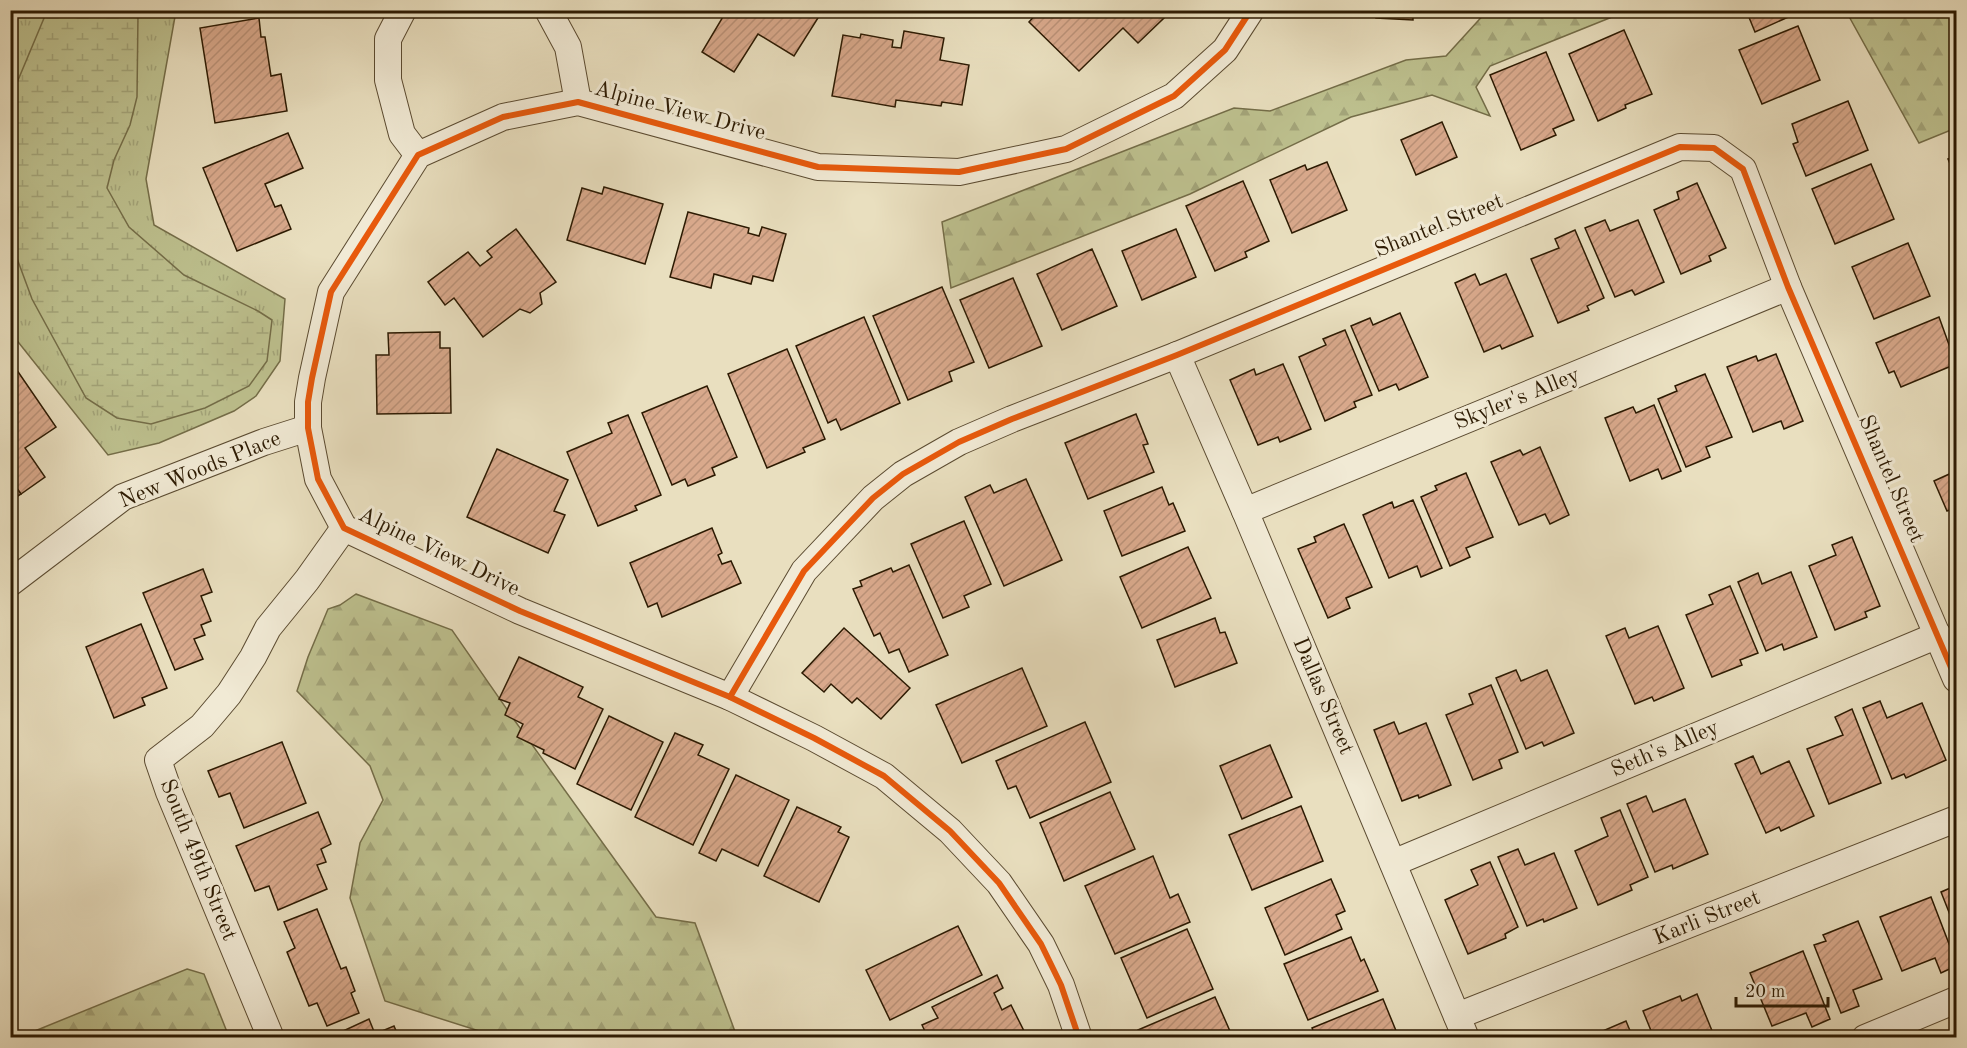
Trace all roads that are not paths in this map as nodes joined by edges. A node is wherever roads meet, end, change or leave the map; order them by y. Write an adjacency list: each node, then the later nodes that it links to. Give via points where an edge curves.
1 (403, 10): 5 (street, via 388,39 388,80 402,134)
2 (548, 10): 4 (street, Alpine View Drive, via 568,47)
3 (1251, 10): 4 (street, Alpine View Drive, via 1225,50 1174,96 1066,149 958,172 818,167)
4 (578, 102): 5 (street, Alpine View Drive, via 503,117)
5 (418, 155): 8 (street, Alpine View Drive, via 331,292 312,378)
6 (1788, 287): 7 (street, Shantel Street, via 1743,170 1714,148 1680,147); 9 (street, Skyler's Alley); 12 (street, Shantel Street)
7 (1177, 355): 9 (street, Dallas Street); 14 (street, Shantel Street, via 959,442 903,474 873,498 804,572)
8 (308, 428): 10 (street, Alpine View Drive, via 318,479); 11 (street, New Woods Place, via 123,497)
9 (1245, 511): 16 (street, Dallas Street)
10 (344, 528): 14 (street, Alpine View Drive, via 520,611); 19 (street, South 49th Street, via 268,628 229,694 202,726 159,760)
11 (10, 583)
12 (1938, 635): 13 (street, Shantel Street); 16 (street, Seth's Alley)
13 (1956, 679)
14 (730, 697): 20 (street, Alpine View Drive, via 884,776 950,831 999,883 1041,945 1061,985)
15 (1956, 819): 18 (street, Karli Street)
16 (1392, 863): 18 (street, Dallas Street)
17 (1956, 1000): 21 (street)
18 (1462, 1027)
19 (271, 1038)
20 (1079, 1038)
21 (1865, 1038)

